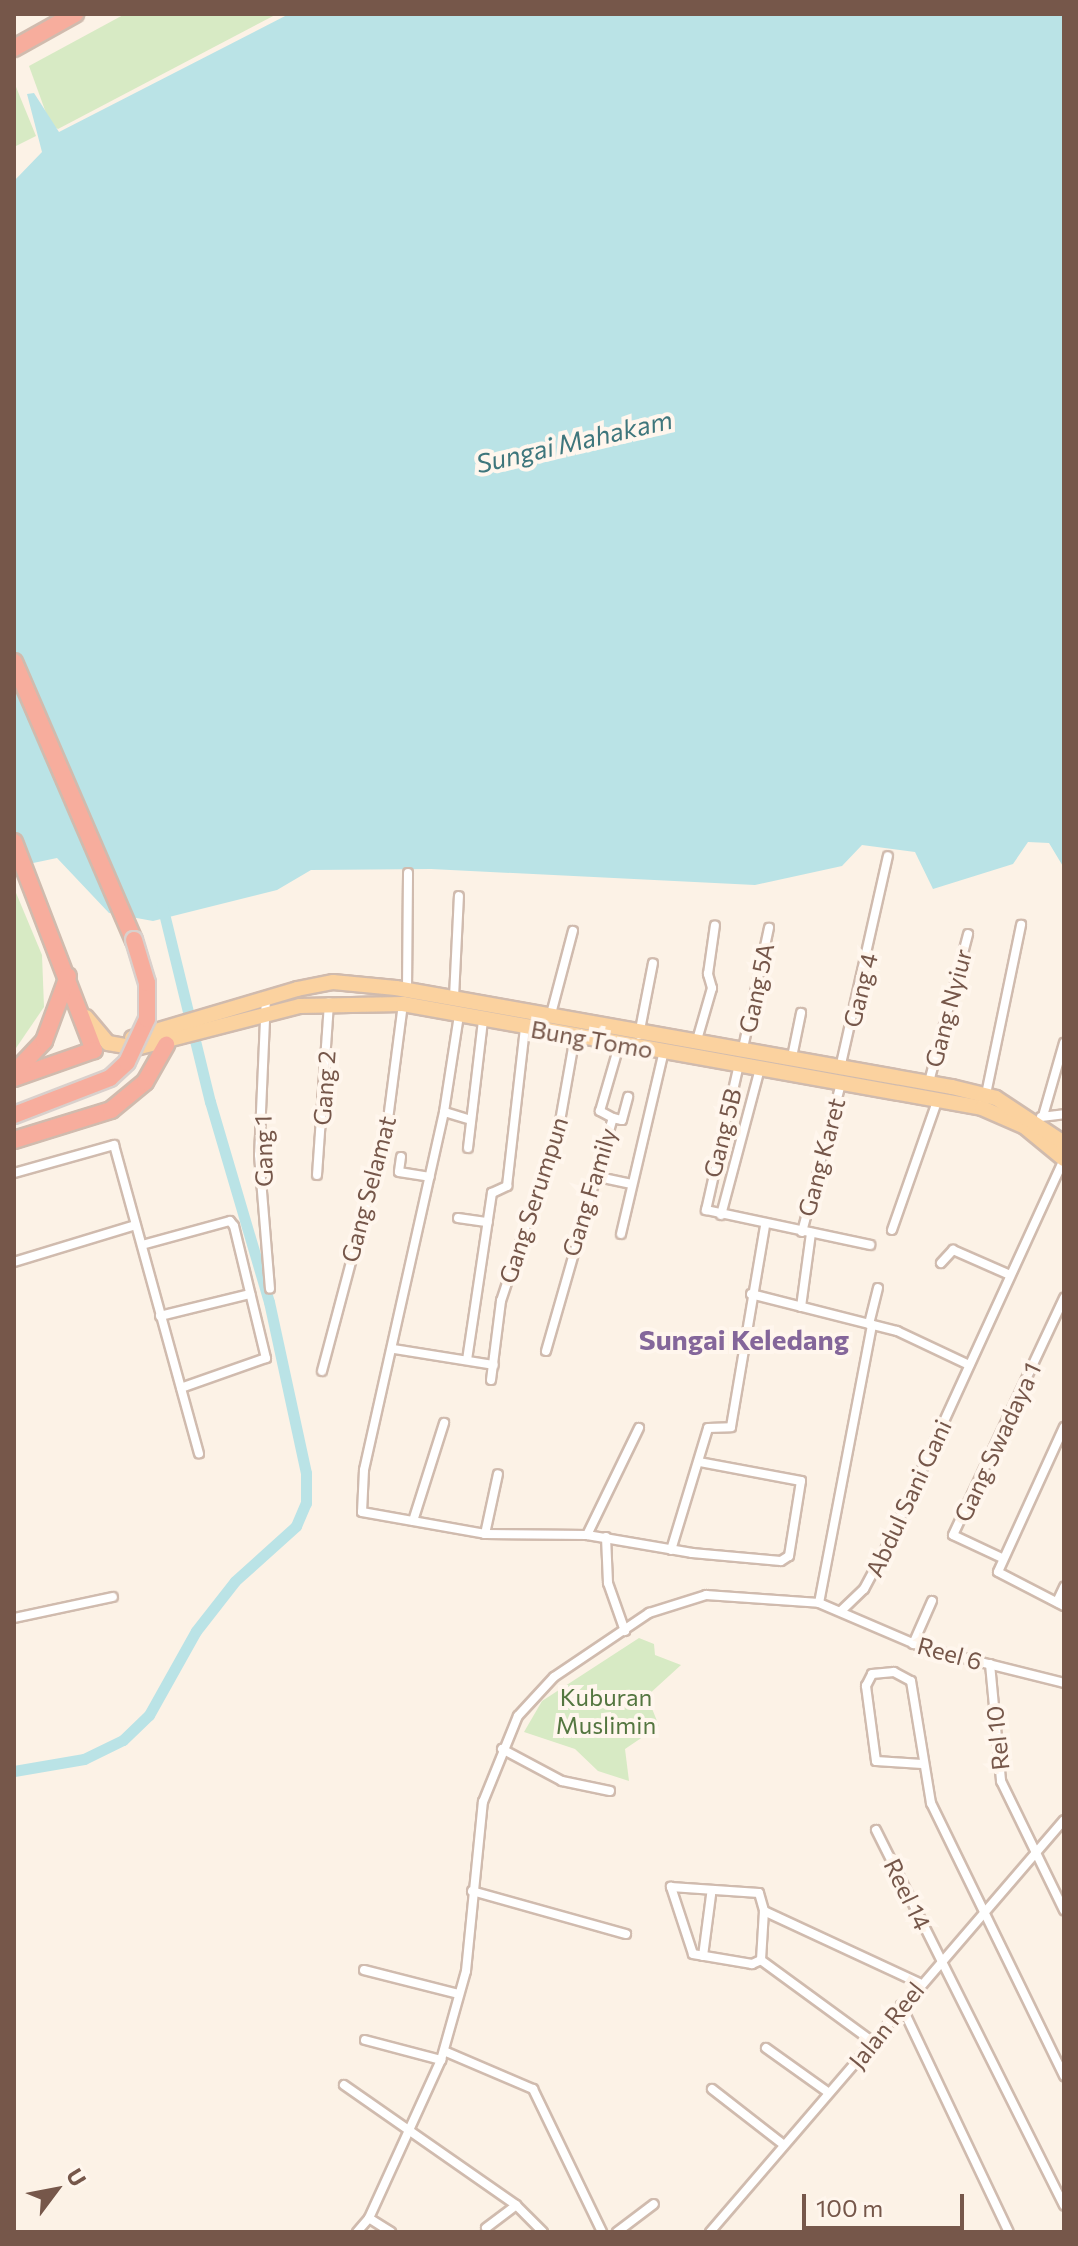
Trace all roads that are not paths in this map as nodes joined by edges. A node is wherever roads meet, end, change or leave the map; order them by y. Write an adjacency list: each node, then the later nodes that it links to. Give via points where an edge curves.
1 (75, 14): 2 (highway)
2 (14, 48)
3 (14, 662): 48 (highway, bridge, via 134,940 147,983 147,1019 127,1062 110,1078)
4 (14, 842): 14 (highway)
5 (888, 856): 38 (street, Gang 4)
6 (408, 873): 16 (street, Gang Selamat)
7 (459, 896): 17 (street)
8 (715, 925): 28 (street, via 708,974 712,988)
9 (1021, 925): 45 (street)
10 (769, 928): 34 (street, Gang 5A)
11 (573, 931): 21 (street)
12 (968, 934): 41 (street, Gang Nyiur)
13 (653, 963): 25 (street)
14 (68, 976): 33 (highway); 40 (highway, via 44,1041)
15 (266, 997): 16 (main road, Bung Tomo, via 333,982); 19 (street, Gang 1); 33 (main road, Bung Tomo)
16 (405, 997): 17 (main road, Bung Tomo); 18 (main road, Bung Tomo); 22 (main road, Bung Tomo); 88 (street, Gang Selamat, via 387,1127)
17 (454, 997): 21 (main road, Bung Tomo)
18 (329, 1001): 19 (main road, Bung Tomo); 58 (street, Gang 2)
19 (267, 1013): 32 (main road, Bung Tomo); 76 (street, Gang 1, via 259,1155)
20 (801, 1013): 36 (street)
21 (551, 1014): 25 (main road, Bung Tomo)
22 (459, 1015): 23 (main road, Bung Tomo); 46 (street)
23 (483, 1020): 24 (main road, Bung Tomo); 50 (street)
24 (525, 1028): 27 (main road, Bung Tomo); 64 (street, via 507,1186 494,1189)
25 (641, 1028): 26 (main road, Bung Tomo); 31 (street)
26 (669, 1034): 28 (main road, Bung Tomo); 35 (street)
27 (575, 1036): 29 (main road, Bung Tomo); 86 (street, Gang Serumpun, via 559,1127 501,1301)
28 (697, 1040): 34 (main road, Bung Tomo)
29 (620, 1042): 31 (main road, Bung Tomo); 49 (street, Gang Family, via 600,1111)
30 (1064, 1043): 51 (street)
31 (637, 1044): 35 (main road, Bung Tomo)
32 (166, 1045): 33 (main road, Bung Tomo); 52 (highway, via 145,1082 111,1110)
33 (101, 1047): 40 (highway)
34 (743, 1048): 36 (main road, Bung Tomo)
35 (663, 1051): 37 (main road, Bung Tomo); 61 (street)
36 (792, 1057): 38 (main road, Bung Tomo)
37 (739, 1063): 39 (main road, Bung Tomo); 62 (street, Gang 5B, via 705,1202 706,1210)
38 (845, 1065): 41 (main road, Bung Tomo); 42 (main road)
39 (760, 1068): 42 (main road, Bung Tomo); 62 (street)
40 (14, 1076)
41 (929, 1082): 45 (main road, Bung Tomo)
42 (843, 1083): 44 (main road, Bung Tomo); 68 (street, Gang Karet)
43 (628, 1097): 49 (street, via 622,1120)
44 (939, 1098): 45 (main road, Bung Tomo); 67 (street)
45 (985, 1102): 51 (main road, Bung Tomo)
46 (444, 1112): 50 (street); 59 (street)
47 (1064, 1114): 51 (street)
48 (14, 1115)
49 (613, 1118): 84 (street, Gang Family)
50 (471, 1120): 54 (street)
51 (1033, 1121): 53 (main road, Bung Tomo); 56 (main road, Bung Tomo)
52 (14, 1140)
53 (1064, 1143)
54 (468, 1148)
55 (401, 1157): 59 (street, via 399,1172)
56 (1064, 1159): 74 (street, Abdul Sani Gani)
57 (14, 1173): 65 (street, via 114,1145)
58 (317, 1175)
59 (430, 1177): 83 (street)
60 (608, 1179): 61 (street)
61 (631, 1184): 69 (street)
62 (721, 1215): 66 (street)
63 (458, 1218): 64 (street)
64 (488, 1222): 85 (street)
65 (136, 1225): 70 (street); 72 (street)
66 (765, 1226): 68 (street); 78 (street)
67 (892, 1230)
68 (806, 1232): 71 (street); 80 (street, Gang Karet)
69 (621, 1234)
70 (142, 1245): 77 (street, via 230,1221); 81 (street)
71 (870, 1245)
72 (14, 1262)
73 (941, 1263): 74 (street, via 953,1250)
74 (1010, 1275): 87 (street, Abdul Sani Gani)
75 (878, 1288): 82 (street)
76 (270, 1289)
77 (250, 1294): 81 (street); 90 (street, via 266,1358)
78 (751, 1294): 80 (street); 95 (street, via 731,1427 708,1428)
79 (1064, 1298): 102 (street, Gang Swadaya 1, via 953,1535)
80 (801, 1307): 82 (street)
81 (160, 1316): 90 (street)
82 (870, 1324): 87 (street); 106 (street)
83 (394, 1349): 85 (street); 97 (street, via 360,1500 366,1514)
84 (546, 1351)
85 (467, 1360): 86 (street)
86 (494, 1365): 89 (street, Gang Serumpun)
87 (969, 1365): 108 (street, Abdul Sani Gani, via 886,1548 864,1589)
88 (322, 1371)
89 (491, 1380)
90 (181, 1388): 94 (street)
91 (444, 1423): 97 (street)
92 (1064, 1427): 102 (street)
93 (639, 1428): 99 (street)
94 (199, 1453)
95 (699, 1462): 101 (street); 101 (street, via 801,1481 792,1551 781,1561)
96 (498, 1474): 98 (street)
97 (413, 1521): 98 (street)
98 (485, 1534): 99 (street)
99 (587, 1535): 100 (street)
100 (606, 1537): 101 (street); 110 (street, via 608,1583)
101 (671, 1550)
102 (1002, 1558): 107 (street, via 1003,1580)
103 (1064, 1587): 107 (street)
104 (113, 1597): 109 (street)
105 (932, 1601): 111 (street)
106 (819, 1603): 108 (street); 110 (street, via 685,1597)
107 (1060, 1604)
108 (841, 1611): 111 (street, Reel 6)
109 (14, 1618)
110 (625, 1631): 114 (street, via 536,1693)
111 (913, 1644): 112 (street, Reel 6)
112 (990, 1664): 113 (street, Reel 6); 119 (street, Rel 10, via 1001,1781)
113 (1064, 1683)
114 (502, 1749): 116 (street, via 562,1781); 120 (street, via 483,1802)
115 (922, 1764): 115 (street, via 876,1761 866,1686 872,1674 894,1672 911,1681); 124 (street, via 931,1803)
116 (610, 1791)
117 (1064, 1820): 119 (street, Jalan Reel)
118 (876, 1830): 127 (street, Reel 14)
119 (1035, 1854): 122 (street, Rel 10); 124 (street, Jalan Reel)
120 (472, 1891): 125 (street); 131 (street)
121 (711, 1895): 126 (street)
122 (1064, 1910)
123 (764, 1911): 126 (street, via 759,1893 671,1887 691,1952); 128 (street); 130 (street)
124 (982, 1912): 127 (street, Jalan Reel); 137 (street)
125 (626, 1934)
126 (703, 1956): 128 (street)
127 (940, 1959): 130 (street, Jalan Reel); 145 (street, Reel 14)
128 (761, 1960): 134 (street)
129 (364, 1970): 131 (street)
130 (919, 1983): 132 (street, Jalan Reel)
131 (459, 1994): 136 (street)
132 (901, 2005): 134 (street, Jalan Reel); 154 (street)
133 (365, 2040): 136 (street)
134 (873, 2042): 140 (street, Jalan Reel)
135 (766, 2048): 140 (street)
136 (443, 2056): 141 (street); 151 (street, via 533,2089)
137 (1064, 2076)
138 (344, 2085): 141 (street)
139 (712, 2089): 142 (street)
140 (829, 2093): 142 (street, Jalan Reel)
141 (412, 2130): 144 (street); 146 (street)
142 (784, 2145): 153 (street, Jalan Reel)
143 (654, 2204): 152 (street)
144 (516, 2205): 147 (street); 150 (street)
145 (1064, 2206)
146 (369, 2218): 148 (street); 149 (street)
147 (486, 2228)
148 (357, 2232)
149 (391, 2232)
150 (543, 2232)
151 (602, 2232)
152 (617, 2232)
153 (710, 2232)
154 (1009, 2232)

